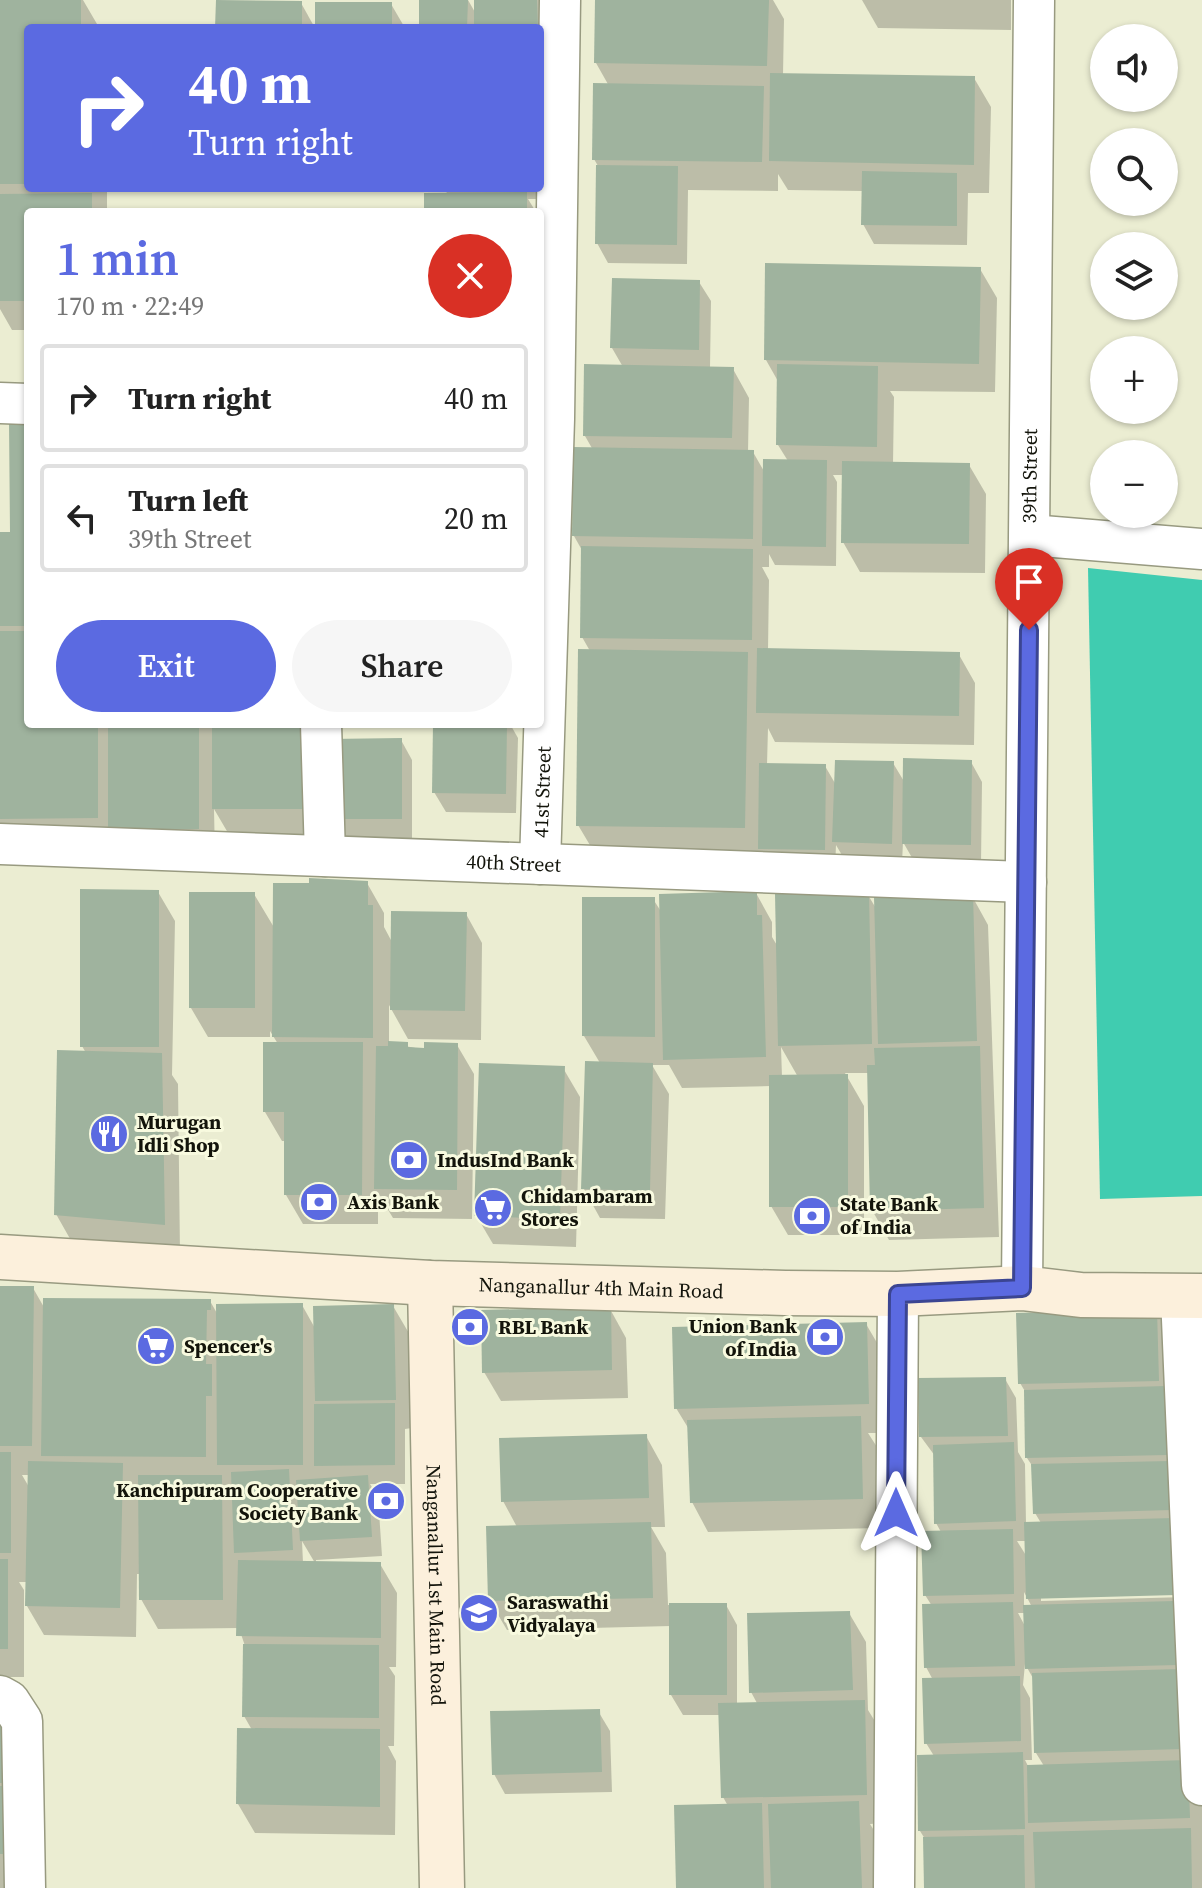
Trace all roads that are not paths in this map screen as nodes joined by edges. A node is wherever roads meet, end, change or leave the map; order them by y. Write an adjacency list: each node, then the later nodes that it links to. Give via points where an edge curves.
1 (560, 0): 5 (street, 41st Street)
2 (1034, 0): 6 (street, 39th Street)
3 (0, 403): 4 (street)
4 (24, 404)
5 (547, 419): 8 (street, 41st Street)
6 (1030, 535): 7 (street); 14 (street, 39th Street)
7 (1202, 549)
8 (544, 610)
9 (321, 728): 12 (street)
10 (542, 728): 13 (street, 41st Street)
11 (0, 844): 12 (street, 40th Street)
12 (325, 856): 13 (street, 40th Street)
13 (540, 864): 14 (street, 40th Street)
14 (1026, 882): 17 (street, 39th Street)
15 (0, 1257): 16 (street, Nanganallur 4th Main Road)
16 (430, 1283): 18 (street, Nanganallur 4th Main Road); 23 (street, Nanganallur 1st Main Road)
17 (1022, 1288): 18 (street, Nanganallur 4th Main Road); 19 (street, Nanganallur 4th Main Road, via 1081,1295)
18 (898, 1294): 24 (street)
19 (1192, 1296): 21 (street)
20 (0, 1696): 22 (street, via 22,1721)
21 (1202, 1785)
22 (25, 1888)
23 (442, 1888)
24 (894, 1888)

